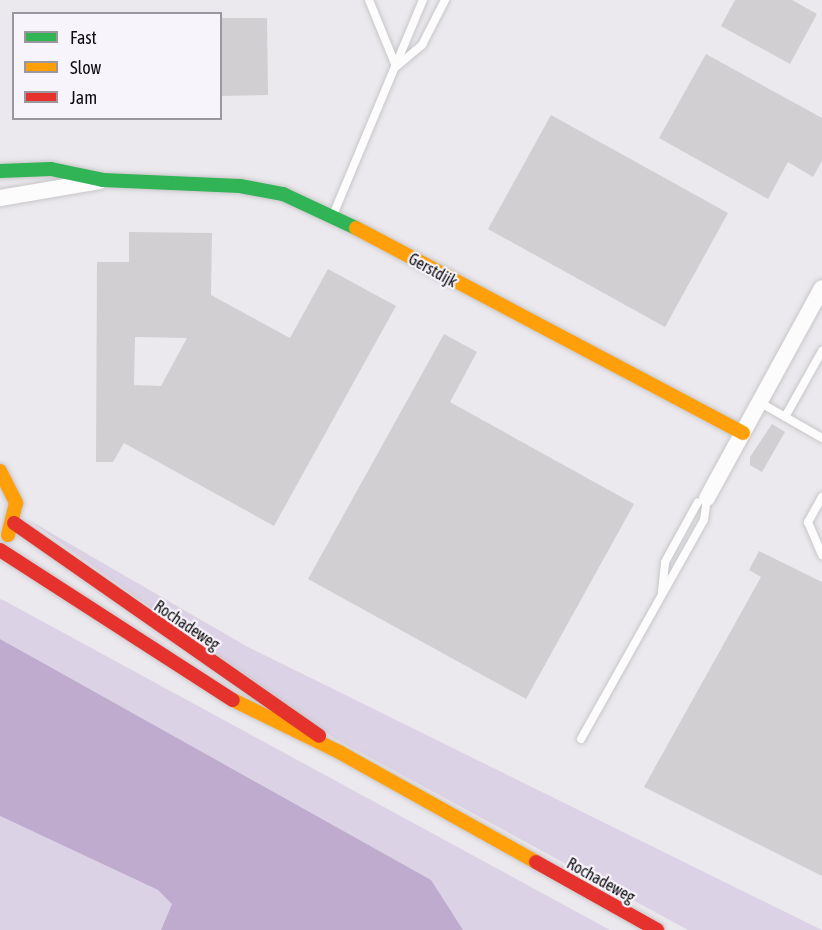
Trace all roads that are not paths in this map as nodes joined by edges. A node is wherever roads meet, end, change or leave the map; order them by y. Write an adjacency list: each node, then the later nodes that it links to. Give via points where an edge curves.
1 (369, 0): 4 (lane)
2 (423, 0): 4 (lane)
3 (445, 0): 4 (lane, via 422,45)
4 (396, 66): 8 (lane)
5 (0, 171): 6 (main road, Gerstdijk, via 51,169)
6 (103, 180): 7 (street, Gerstdijk); 8 (main road, Gerstdijk, via 240,186 283,194)
7 (0, 198)
8 (333, 215): 13 (main road, Gerstdijk)
9 (822, 288): 11 (street)
10 (822, 351): 12 (lane)
11 (759, 402): 12 (lane); 13 (street)
12 (785, 417): 14 (lane)
13 (743, 433): 17 (street)
14 (822, 438)
15 (0, 471): 18 (main road, via 15,496)
16 (822, 497): 21 (lane, via 808,522)
17 (703, 500): 23 (lane, via 665,562); 23 (lane, via 704,520)
18 (14, 523): 19 (main road); 26 (main road, Rochadeweg)
19 (0, 545)
20 (0, 550): 24 (main road, Rochadeweg)
21 (822, 555)
22 (0, 570): 24 (main road)
23 (662, 595): 25 (lane)
24 (95, 612): 26 (main road, Rochadeweg, via 242,706)
25 (581, 739)
26 (341, 753): 27 (main road, Rochadeweg)
27 (657, 930)

